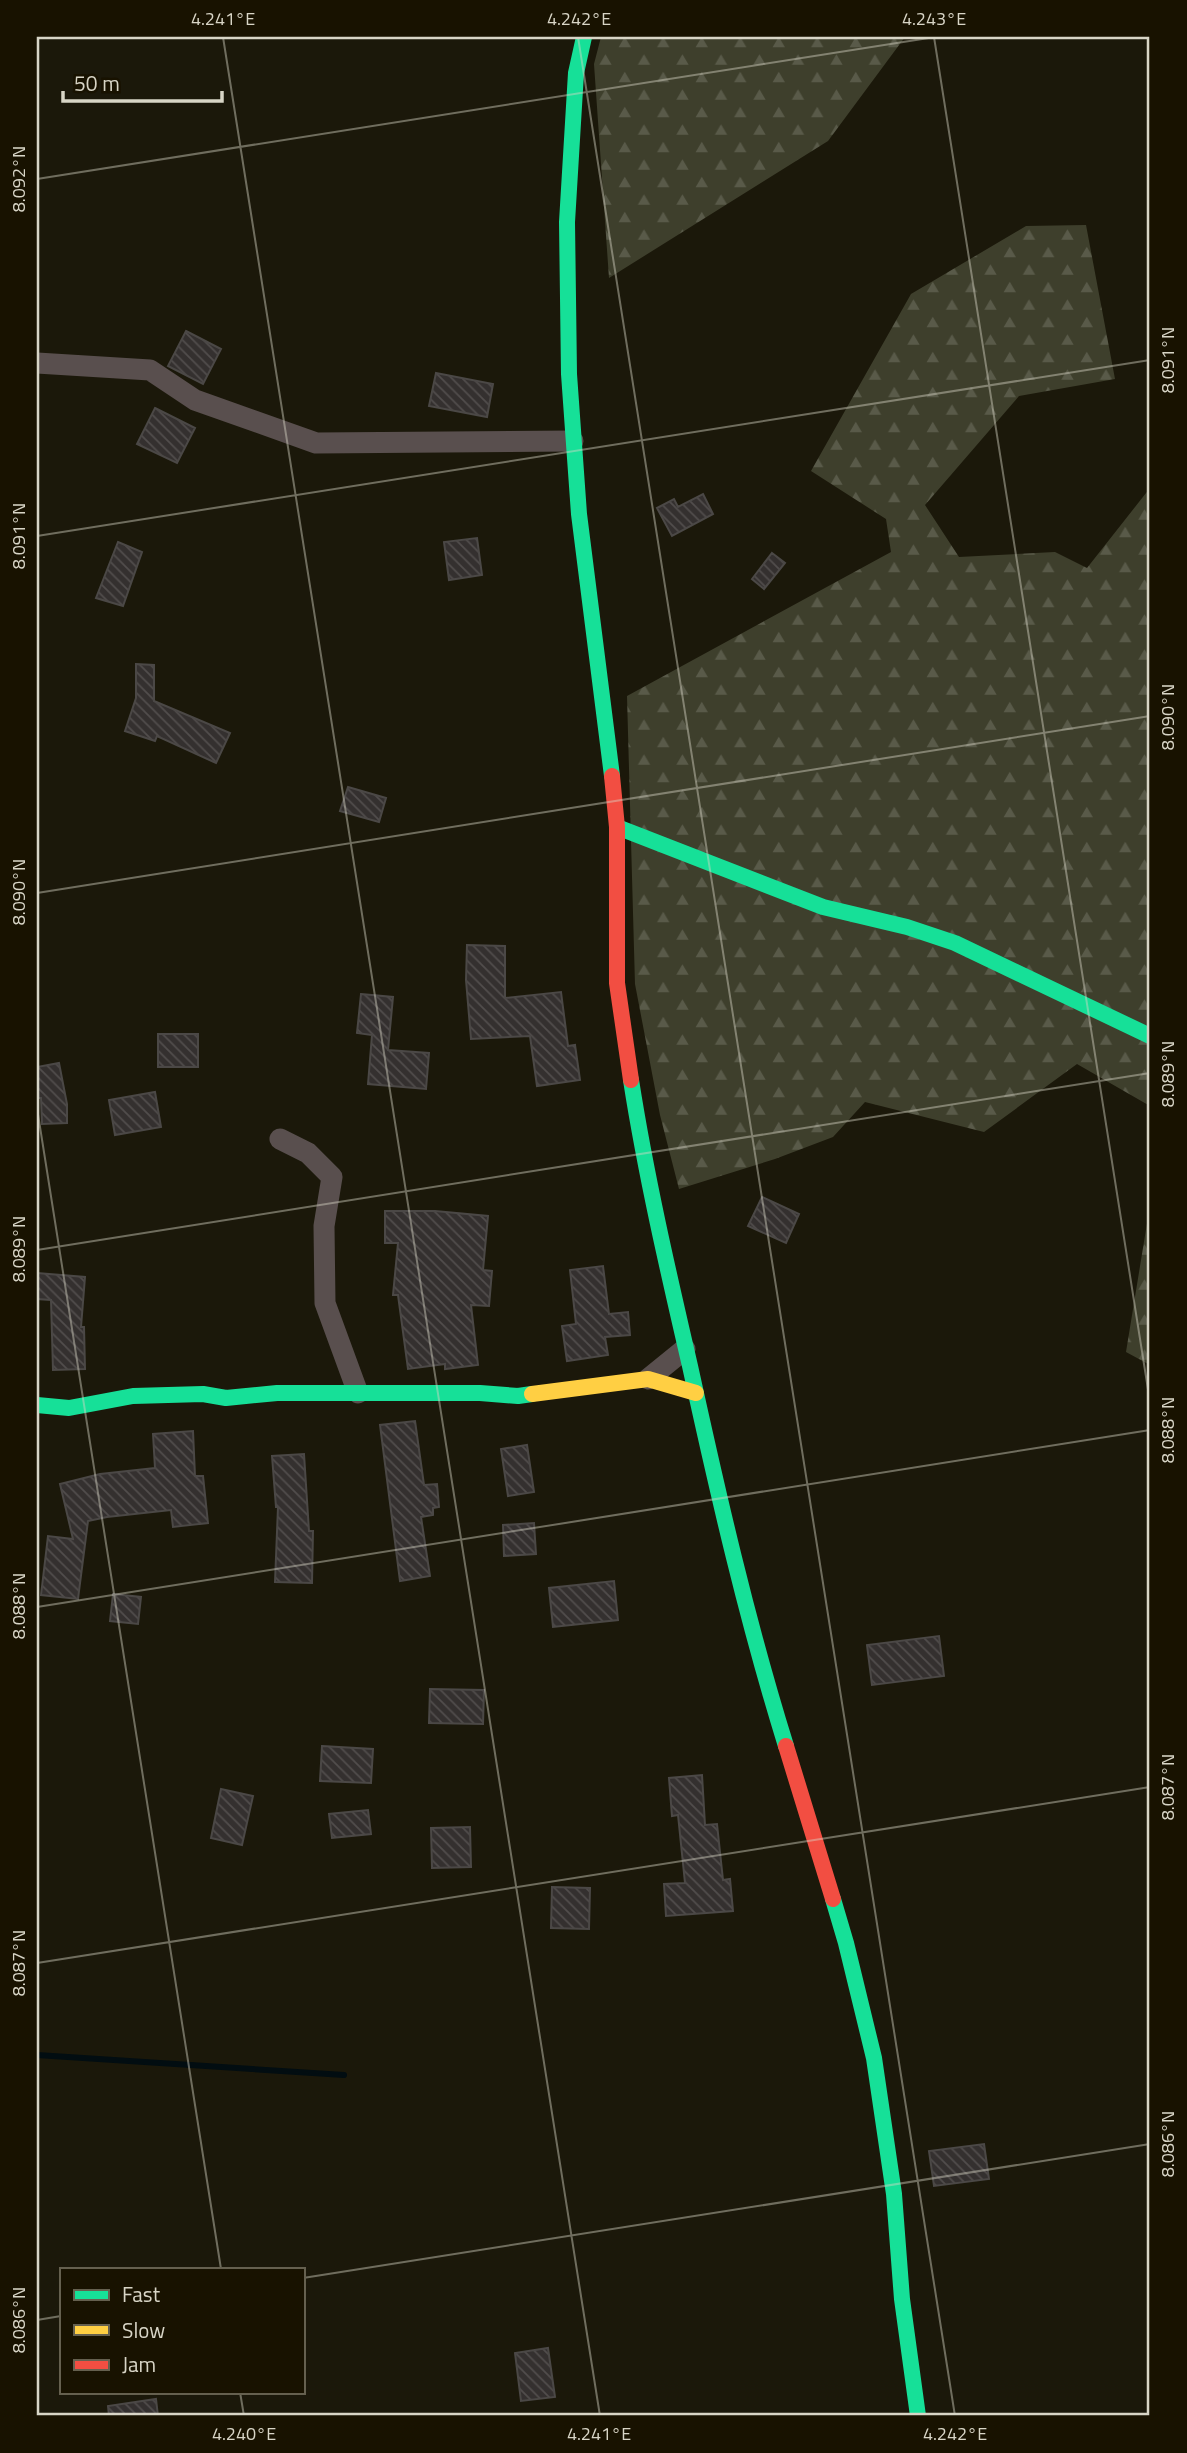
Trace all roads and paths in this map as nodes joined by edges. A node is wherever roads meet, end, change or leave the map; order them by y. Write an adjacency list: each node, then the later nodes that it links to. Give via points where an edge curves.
1 (584, 37): 3 (street, via 576,73 567,222)
2 (37, 363): 3 (street, via 150,370 195,400 316,443)
3 (573, 441): 4 (street)
4 (617, 827): 5 (street, via 823,907 954,943); 7 (street, via 617,983 643,1157)
5 (1150, 1036)
6 (280, 1139): 9 (street, via 308,1153 332,1177 324,1226 325,1303)
7 (685, 1349): 8 (street); 10 (street)
8 (648, 1379): 9 (street, via 519,1396); 10 (street)
9 (358, 1393): 11 (street, via 133,1396 69,1408)
10 (696, 1393): 12 (street, via 757,1650 846,1943 874,2058)
11 (37, 1405)
12 (918, 2416)

